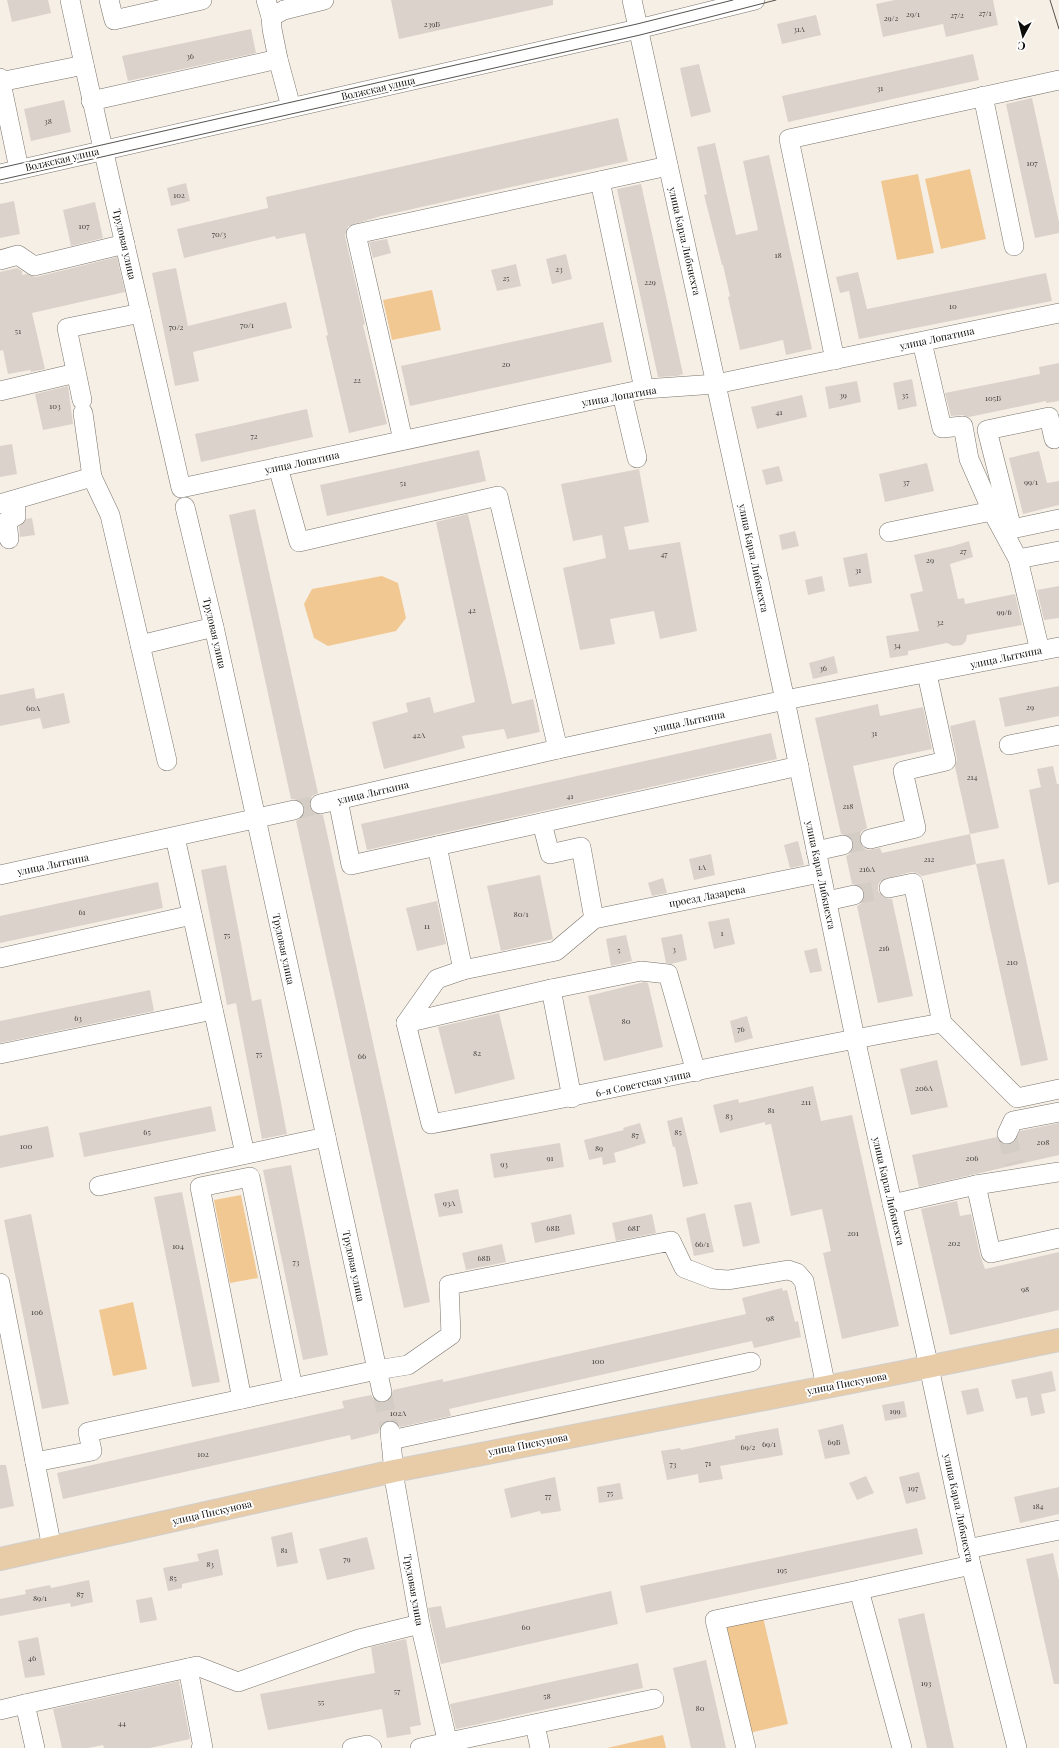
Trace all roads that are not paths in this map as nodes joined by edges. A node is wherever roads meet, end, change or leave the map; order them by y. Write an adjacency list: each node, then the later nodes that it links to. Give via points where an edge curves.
1 (109, 0): 2 (street, via 114,20)
2 (202, 0)
3 (324, 0): 7 (street)
4 (632, 0): 9 (street, улица Карла Либкнехта)
5 (755, 0): 9 (street, Волжская улица)
6 (73, 1): 11 (street, Трудовая улица)
7 (287, 4): 8 (street)
8 (269, 9): 10 (street)
9 (638, 29): 16 (street, Волжская улица); 18 (street, улица Карла Либкнехта)
10 (278, 59): 15 (street); 16 (street)
11 (84, 65): 12 (street); 15 (street, Трудовая улица)
12 (0, 80): 19 (street)
13 (1059, 80): 14 (street)
14 (983, 96): 23 (street); 28 (street, via 789,139)
15 (91, 101): 17 (street, Трудовая улица)
16 (290, 108): 17 (street, Волжская улица)
17 (102, 150): 19 (street, Волжская улица); 22 (street, Трудовая улица)
18 (668, 166): 21 (street); 30 (street, улица Карла Либкнехта)
19 (19, 169): 20 (street, Волжская улица)
20 (0, 174)
21 (600, 181): 31 (street); 35 (street, via 356,234)
22 (126, 244): 24 (street, via 34,266 18,256); 25 (street, Трудовая улица)
23 (1014, 246)
24 (0, 260)
25 (141, 313): 29 (street, via 67,328); 39 (street, Трудовая улица)
26 (1059, 313): 27 (street, улица Лопатина)
27 (922, 342): 28 (street, улица Лопатина); 41 (street, via 942,428 963,426 969,459)
28 (835, 360): 30 (street, улица Лопатина)
29 (76, 373): 32 (street); 38 (street)
30 (716, 384): 31 (street, улица Лопатина); 52 (street, улица Карла Либкнехта)
31 (644, 389): 33 (street, улица Лопатина)
32 (0, 391)
33 (622, 394): 35 (street, улица Лопатина); 36 (street)
34 (1054, 438): 43 (street, via 1049,417 987,430 1012,529)
35 (403, 440): 37 (street, улица Лопатина)
36 (637, 458)
37 (278, 467): 39 (street, улица Лопатина); 55 (street, via 299,542 498,496)
38 (92, 477): 42 (street); 48 (street, via 110,515)
39 (181, 488)
40 (185, 507): 47 (street, Трудовая улица)
41 (992, 511): 44 (street); 46 (street)
42 (6, 517)
43 (1059, 519)
44 (889, 532)
45 (1059, 551): 46 (street)
46 (1018, 559): 50 (street)
47 (214, 628): 48 (street); 59 (street, Трудовая улица)
48 (140, 645): 56 (street)
49 (1059, 647): 50 (street, улица Лыткина)
50 (1040, 651): 51 (street, улица Лыткина)
51 (927, 674): 52 (street, улица Лыткина); 62 (street, via 946,761 903,771 916,828)
52 (785, 700): 55 (street, улица Лыткина); 57 (street, улица Карла Либкнехта)
53 (1059, 735): 54 (street)
54 (1009, 745)
55 (558, 748): 64 (street, улица Лыткина, via 329,802 351,865)
56 (167, 761)
57 (799, 766): 60 (street); 65 (street, улица Карла Либкнехта)
58 (294, 810): 59 (street, улица Лыткина)
59 (256, 819): 61 (street, улица Лыткина); 86 (street, Трудовая улица)
60 (542, 823): 64 (street); 72 (street, via 550,854 581,847)
61 (175, 837): 67 (street, улица Лыткина); 71 (street)
62 (870, 839)
63 (843, 845): 65 (street)
64 (437, 846): 74 (street)
65 (816, 851): 66 (street, улица Карла Либкнехта)
66 (820, 873): 70 (street, улица Карла Либкнехта); 72 (street, проезд Лазарева)
67 (0, 875)
68 (889, 888): 78 (street, via 913,883)
69 (854, 895): 70 (street)
70 (827, 901): 79 (street, улица Карла Либкнехта)
71 (192, 915): 73 (street); 76 (street)
72 (594, 919): 74 (street, via 556,951)
73 (0, 958)
74 (463, 970): 77 (street, via 437,979)
75 (551, 989): 77 (street); 81 (street, via 641,972 668,974); 83 (street)
76 (213, 1010): 80 (street); 87 (street)
77 (406, 1023): 83 (street, 6-я Советская улица, via 431,1124)
78 (942, 1023): 79 (street, 6-я Советская улица); 82 (street, via 1017,1098)
79 (855, 1038): 81 (street, 6-я Советская улица); 91 (street, улица Карла Либкнехта)
80 (0, 1054)
81 (696, 1072): 83 (street, 6-я Советская улица)
82 (1059, 1089)
83 (572, 1098)
84 (1059, 1112): 85 (street, via 1013,1121)
85 (1007, 1134)
86 (326, 1137): 87 (street); 97 (street, Трудовая улица)
87 (245, 1154): 90 (street)
88 (1059, 1172): 89 (street, via 1015,1172)
89 (976, 1185): 91 (street); 92 (street, via 991,1253)
90 (99, 1186)
91 (892, 1204): 96 (street, улица Карла Либкнехта)
92 (1059, 1238)
93 (0, 1283): 102 (street)
94 (1059, 1340): 96 (main road, улица Пискунова)
95 (751, 1362): 103 (street, Трудовая улица, via 390,1435)
96 (929, 1367): 98 (main road, улица Пискунова); 106 (street, улица Карла Либкнехта)
97 (377, 1370): 98 (street, via 408,1366 451,1335 449,1285 671,1241 684,1268 713,1279 743,1279 788,1270 797,1272 804,1281); 99 (street); 100 (street, Трудовая улица)
98 (826, 1387): 103 (main road, улица Пискунова)
99 (293, 1388): 101 (street); 101 (street, via 250,1177 200,1187)
100 (382, 1392)
101 (242, 1399): 102 (street, via 88,1432 92,1451)
102 (35, 1462): 105 (street)
103 (394, 1471): 105 (main road, улица Пискунова); 109 (street, Трудовая улица)
104 (1059, 1530): 106 (street)
105 (52, 1548): 107 (main road, улица Пискунова)
106 (969, 1557): 108 (street); 124 (street, улица Карла Либкнехта)
107 (0, 1559)
108 (859, 1590): 122 (street, via 715,1620); 123 (street)
109 (420, 1624): 110 (street, via 359,1639 238,1682 197,1666); 115 (street, Трудовая улица)
110 (188, 1668): 112 (street); 117 (street)
111 (654, 1699): 114 (street)
112 (25, 1704): 113 (street); 116 (street)
113 (0, 1710)
114 (535, 1725): 115 (street); 121 (street)
115 (449, 1745): 120 (street)
116 (35, 1748)
117 (201, 1748)
118 (352, 1748): 119 (street, via 367,1745)
119 (372, 1748)
120 (420, 1748)
121 (540, 1748)
122 (746, 1748)
123 (902, 1748)
124 (1016, 1748)

